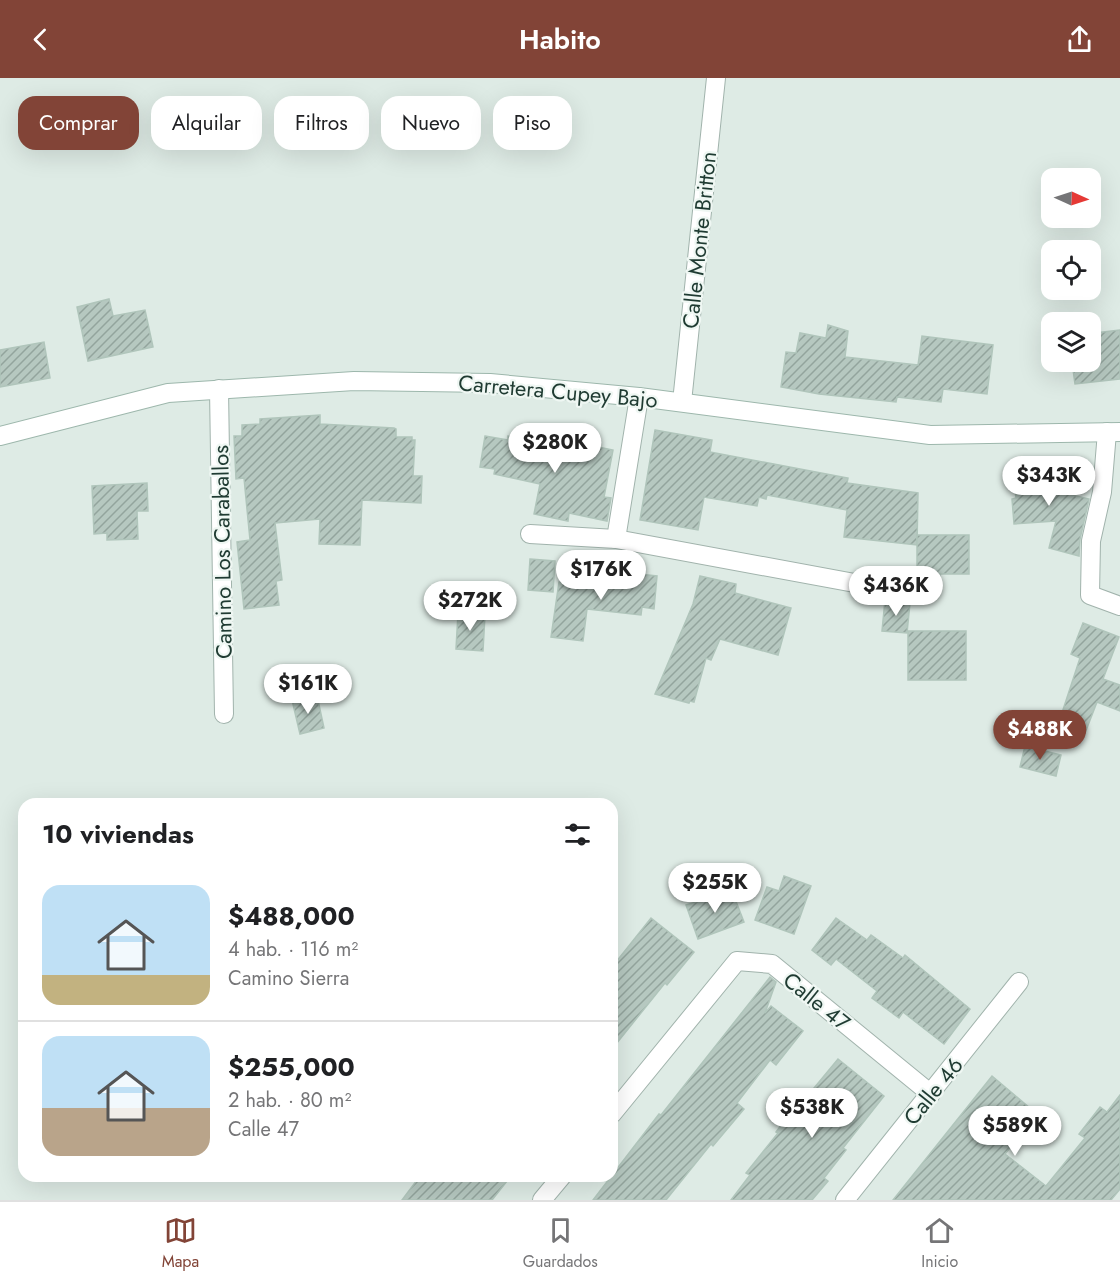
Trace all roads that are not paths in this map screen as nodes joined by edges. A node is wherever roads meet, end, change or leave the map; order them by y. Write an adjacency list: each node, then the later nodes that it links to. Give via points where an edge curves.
1 (716, 78): 4 (street, Calle Monte Britton)
2 (219, 389): 3 (street, Carretera Cupey Bajo, via 354,381 479,383); 6 (street, Carretera Cupey Bajo, via 168,393); 11 (street, Camino Los Caraballos)
3 (639, 397): 4 (street, Carretera Cupey Bajo); 8 (street)
4 (682, 402): 5 (street, Carretera Cupey Bajo, via 930,435)
5 (1113, 432): 10 (street, via 1091,541 1090,595)
6 (0, 436)
7 (530, 534): 8 (street)
8 (616, 539): 9 (street)
9 (887, 589)
10 (1120, 606)
11 (224, 714)
12 (1019, 982): 13 (street, Calle 46)
13 (931, 1094): 14 (street, Calle 47, via 772,964 737,961); 17 (street, Calle 46)
14 (618, 1107)
15 (557, 1182): 16 (street)
16 (542, 1200)
17 (845, 1200)

